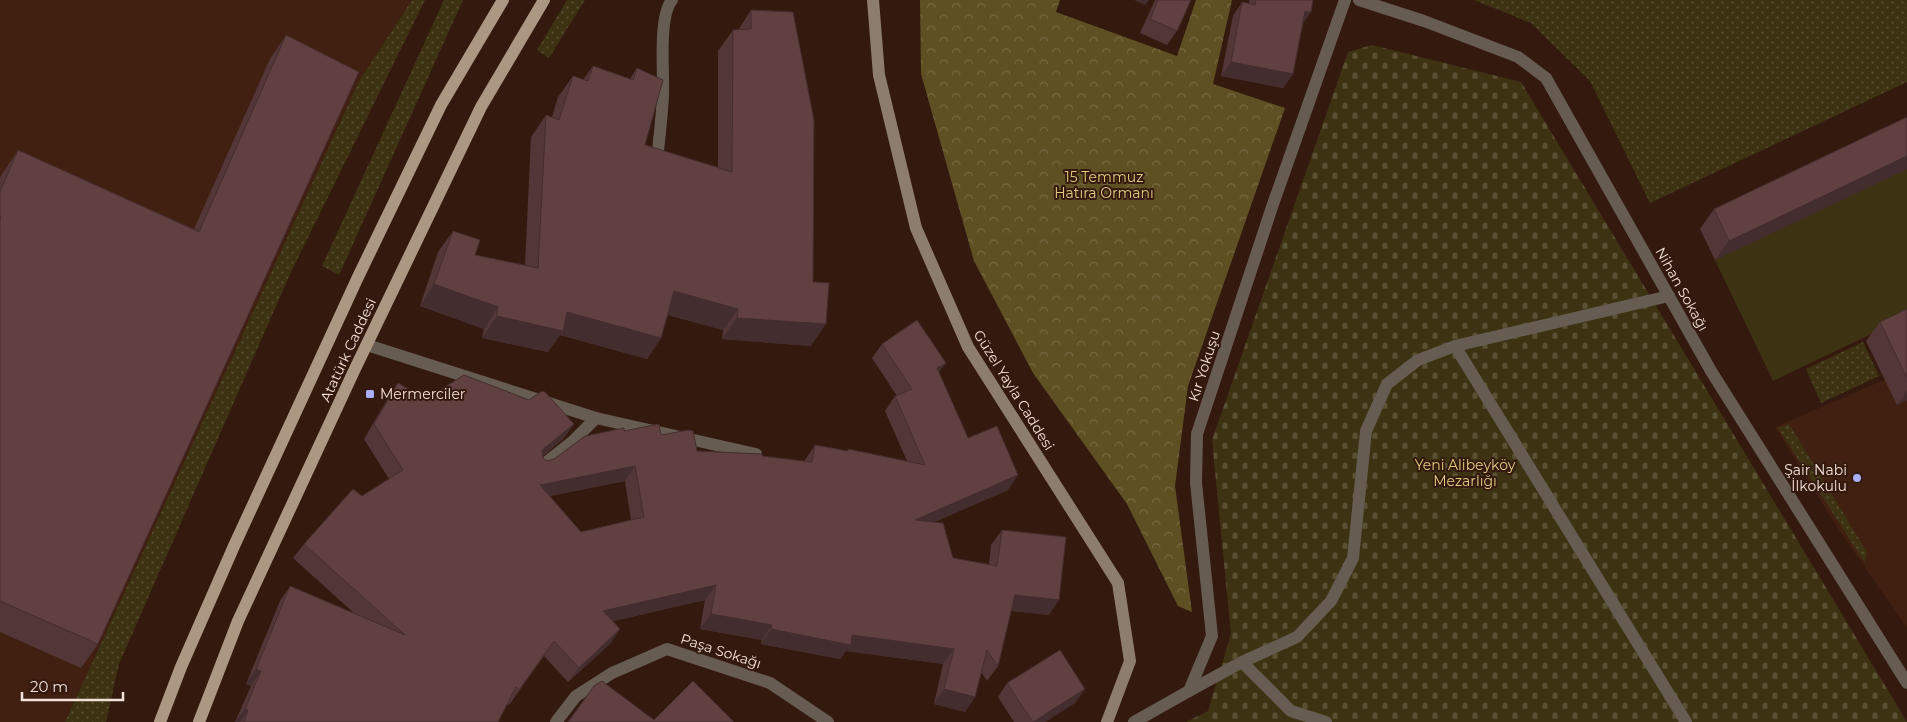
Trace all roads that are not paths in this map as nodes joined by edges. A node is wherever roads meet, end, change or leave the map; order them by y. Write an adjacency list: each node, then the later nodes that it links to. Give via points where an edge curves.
1 (504, 0): 17 (main road, Atatürk Caddesi, via 441,105 358,276 234,546)
2 (544, 0): 9 (main road, Atatürk Caddesi, via 481,107)
3 (672, 0): 7 (street, via 667,6 664,30)
4 (873, 0): 21 (main road, Güzel Yayla Caddesi, via 880,76 916,228 968,348 1118,583 1130,661)
5 (1345, 0): 16 (street, Kır Yokuşu, via 1197,434 1196,483 1212,636)
6 (1358, 0): 8 (street, Nihan Sokağı, via 1518,57 1546,78)
7 (657, 160)
8 (1669, 296): 10 (street); 15 (street, Nihan Sokağı, via 1711,371)
9 (367, 345): 11 (street); 18 (main road, Atatürk Caddesi, via 238,621)
10 (1455, 346): 14 (street, via 1418,360 1387,384 1366,431 1353,558 1331,601 1298,636); 24 (street)
11 (596, 418): 12 (street); 13 (street)
12 (756, 454)
13 (539, 468)
14 (1242, 662): 16 (street); 23 (street, via 1291,711)
15 (1907, 683)
16 (1189, 692): 22 (street)
17 (160, 722)
18 (199, 722)
19 (556, 722): 20 (street, Paşa Sokağı, via 576,696 612,673 666,649 770,683)
20 (828, 722)
21 (1107, 722)
22 (1134, 722)
23 (1326, 722)
24 (1686, 722)

